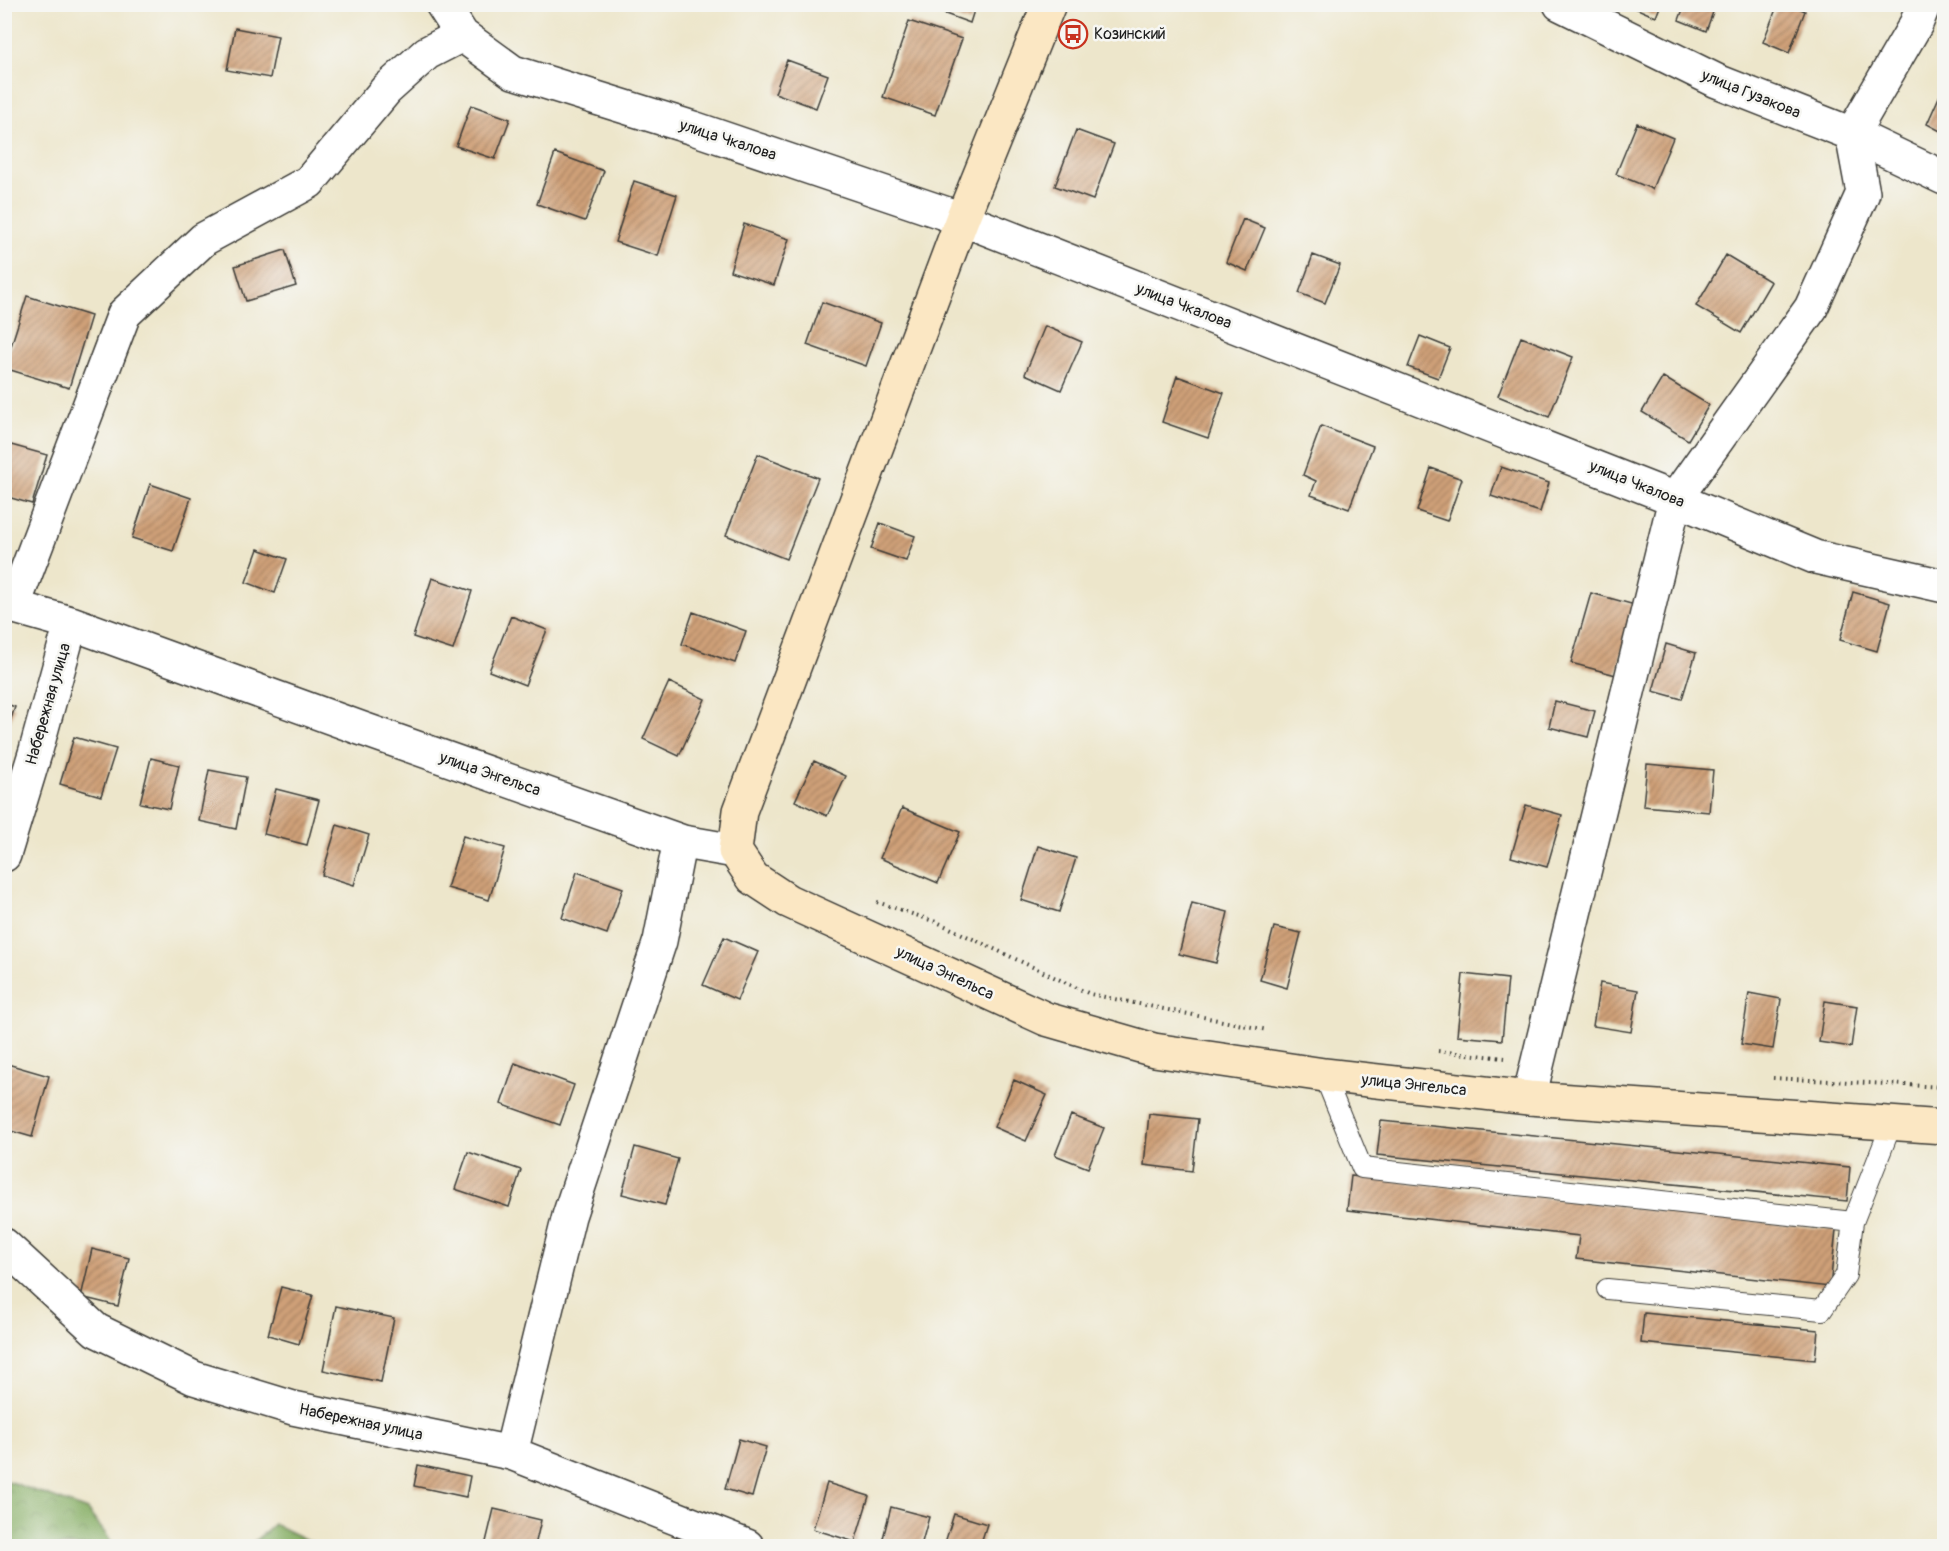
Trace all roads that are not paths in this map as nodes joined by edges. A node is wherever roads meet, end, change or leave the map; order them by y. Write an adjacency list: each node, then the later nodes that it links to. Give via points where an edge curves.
1 (442, 4): 5 (street, улица Чкалова)
2 (1049, 4): 8 (main road)
3 (1560, 4): 6 (street, улица Гузакова, via 1717,81)
4 (1924, 4): 6 (street)
5 (462, 35): 8 (street, улица Чкалова, via 513,72); 11 (street, via 427,53 386,90 309,182 204,239 124,314)
6 (1852, 134): 7 (street, улица Гузакова); 9 (street, via 1863,193 1811,308)
7 (1944, 178)
8 (962, 219): 9 (street, улица Чкалова); 14 (main road, via 740,811)
9 (1675, 499): 10 (street, улица Чкалова, via 1815,557); 17 (street)
10 (1944, 586)
11 (9, 606): 12 (street, улица Энгельса)
12 (71, 623): 13 (street, улица Энгельса); 15 (street, Набережная улица)
13 (683, 842): 14 (street, улица Энгельса); 23 (street, via 660,941 569,1216)
14 (735, 851): 16 (main road, улица Энгельса, via 753,878 788,901 1046,1019 1154,1050)
15 (4, 855)
16 (1324, 1075): 17 (main road, улица Энгельса); 20 (lane, via 1362,1168)
17 (1529, 1098): 18 (main road, улица Энгельса)
18 (1892, 1123): 19 (main road, улица Энгельса); 20 (lane)
19 (1944, 1127)
20 (1853, 1222): 22 (lane, via 1846,1275 1822,1310)
21 (4, 1245): 23 (street, Набережная улица, via 96,1330 194,1378 293,1408)
22 (1607, 1289)
23 (511, 1453): 24 (street, Набережная улица)
24 (747, 1546)

